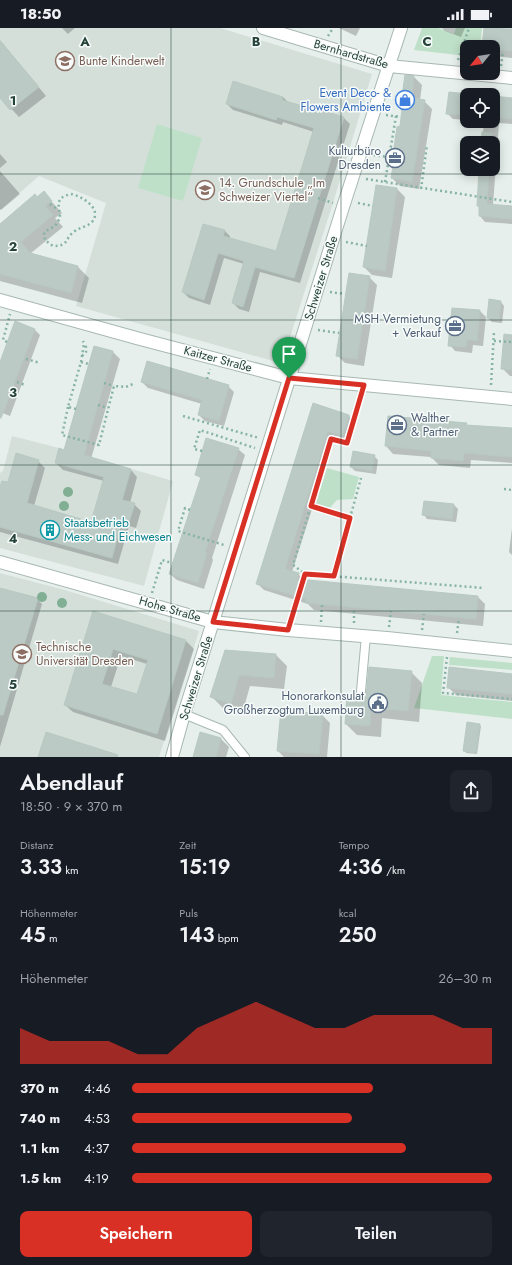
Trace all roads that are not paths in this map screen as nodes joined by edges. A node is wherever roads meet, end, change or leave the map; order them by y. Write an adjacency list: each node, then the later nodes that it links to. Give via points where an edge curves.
1 (262, 28): 3 (street, Bernhardstraße)
2 (401, 28): 3 (street, Schweizer Straße)
3 (389, 66): 4 (street, Bernhardstraße); 6 (street, Schweizer Straße)
4 (512, 78)
5 (0, 300): 6 (street, Kaitzer Straße)
6 (289, 378): 7 (street, Kaitzer Straße); 9 (street, Schweizer Straße)
7 (512, 399)
8 (0, 562): 9 (street, Hohe Straße)
9 (213, 622): 10 (street, Hohe Straße); 13 (street, Schweizer Straße)
10 (366, 636): 11 (street, Hohe Straße); 12 (lane)
11 (512, 651)
12 (361, 691)
13 (184, 714): 14 (street, Schweizer Straße); 15 (lane, via 223,730)
14 (172, 757)
15 (245, 757)

